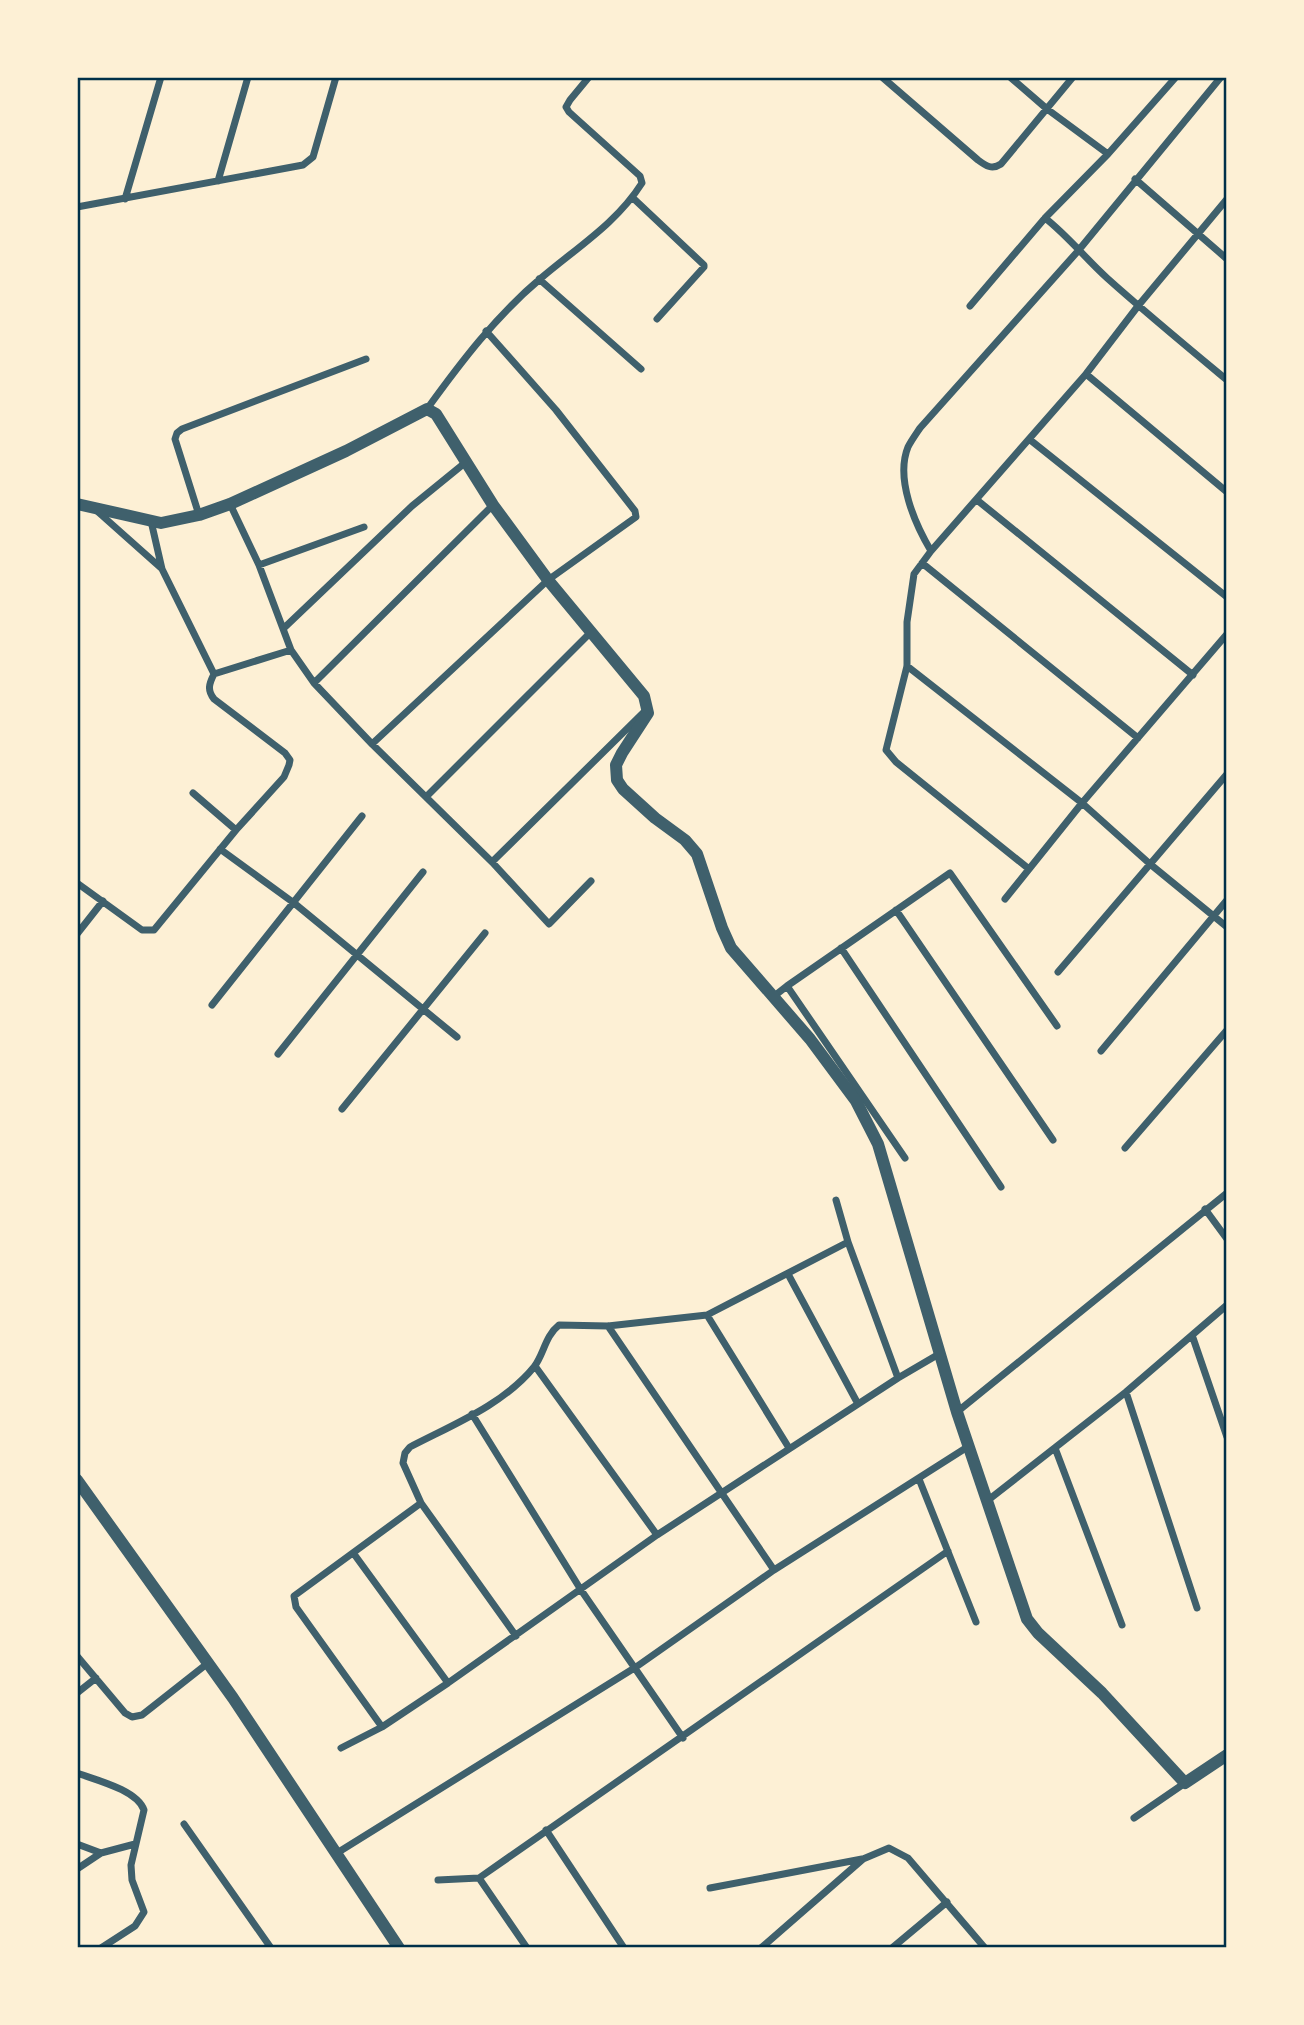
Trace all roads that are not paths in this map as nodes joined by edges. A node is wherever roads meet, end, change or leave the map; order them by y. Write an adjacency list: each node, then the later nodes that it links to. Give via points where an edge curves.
1 (161, 77): 15 (street)
2 (248, 77): 13 (street)
3 (337, 77): 13 (street, via 309,162)
4 (883, 77): 10 (street, via 990,167 1002,164)
5 (1010, 77): 10 (street)
6 (1073, 77): 10 (street)
7 (1176, 77): 11 (street)
8 (1222, 77): 12 (street)
9 (583, 79): 14 (street, via 566,107 640,176 642,183)
10 (1047, 109): 11 (street)
11 (1108, 155): 18 (street)
12 (1135, 179): 19 (street); 20 (street)
13 (218, 181): 15 (street)
14 (633, 198): 22 (street); 25 (street, via 704,265)
15 (125, 199): 17 (street)
16 (1227, 199): 19 (street)
17 (77, 207)
18 (1048, 220): 20 (street, via 1069,237); 23 (street)
19 (1197, 233): 21 (street); 24 (street)
20 (1077, 251): 24 (street); 43 (street, via 908,447 904,465 907,491 919,531)
21 (1227, 259)
22 (539, 279): 26 (street); 28 (street)
23 (970, 306)
24 (1138, 306): 29 (street); 30 (street)
25 (657, 318)
26 (486, 331): 31 (street); 47 (street, via 556,410 636,515)
27 (366, 359): 40 (street, via 177,433)
28 (641, 369)
29 (1086, 374): 32 (street); 34 (street)
30 (1227, 380)
31 (428, 409): 33 (street, via 436,414); 37 (street)
32 (1029, 439): 35 (street); 48 (street)
33 (466, 462): 38 (street); 49 (street, via 412,506)
34 (1227, 492)
35 (977, 500): 43 (street); 55 (street)
36 (77, 504): 39 (street)
37 (230, 504): 40 (street); 45 (street)
38 (493, 505): 47 (street); 56 (street)
39 (92, 507): 41 (street); 46 (street)
40 (199, 515): 41 (street)
41 (151, 522): 46 (street)
42 (364, 527): 45 (street)
43 (931, 551): 44 (street)
44 (922, 563): 53 (street, via 914,573 911,591); 58 (street)
45 (259, 565): 49 (street)
46 (162, 569): 54 (street)
47 (548, 580): 50 (street); 59 (street)
48 (1227, 597)
49 (285, 628): 52 (street)
50 (591, 632): 57 (street); 62 (street)
51 (1227, 634): 55 (street)
52 (291, 650): 54 (street); 56 (street)
53 (907, 666): 63 (street); 69 (street, via 886,750)
54 (214, 674): 65 (street, via 209,687 214,699 290,760 284,776)
55 (1193, 675): 58 (street)
56 (314, 683): 59 (street)
57 (649, 707): 67 (street); 86 (street, via 616,765 617,780 697,854 731,948)
58 (1138, 738): 63 (street)
59 (372, 744): 62 (street)
60 (1227, 774): 68 (street)
61 (192, 793): 65 (street)
62 (427, 796): 67 (street)
63 (1082, 803): 68 (street); 69 (street)
64 (362, 817): 76 (street)
65 (236, 830): 66 (street)
66 (220, 849): 75 (street, via 154,930 142,930); 76 (street)
67 (492, 862): 71 (street, via 549,924)
68 (1150, 864): 78 (street); 84 (street)
69 (1029, 869): 73 (street)
70 (423, 872): 83 (street)
71 (591, 881)
72 (77, 883): 75 (street)
73 (1005, 899)
74 (1227, 900): 78 (street)
75 (103, 901): 81 (street)
76 (294, 903): 83 (street); 87 (street)
77 (896, 910): 82 (street); 89 (street, via 950,873); 95 (street)
78 (1214, 916): 79 (street); 92 (street)
79 (1227, 927)
80 (485, 933): 88 (street)
81 (77, 934)
82 (841, 948): 85 (street); 98 (street)
83 (358, 955): 88 (street); 93 (street)
84 (1058, 972)
85 (787, 986): 86 (street); 97 (street)
86 (772, 997): 109 (street, via 856,1101 878,1144)
87 (212, 1005)
88 (424, 1009): 91 (street); 94 (street)
89 (1056, 1026)
90 (1227, 1030): 96 (street)
91 (457, 1037)
92 (1101, 1051)
93 (278, 1054)
94 (342, 1110)
95 (1053, 1140)
96 (1125, 1148)
97 (905, 1158)
98 (1001, 1187)
99 (1227, 1193): 101 (street)
100 (836, 1200): 103 (street)
101 (1205, 1209): 102 (street); 114 (street)
102 (1227, 1239)
103 (848, 1242): 104 (street); 111 (street)
104 (788, 1274): 106 (street); 113 (street)
105 (1227, 1304): 108 (street)
106 (707, 1315): 107 (street); 118 (street)
107 (608, 1326): 110 (street, via 559,1325); 122 (street)
108 (1192, 1335): 112 (street); 116 (street)
109 (939, 1354): 111 (street); 114 (street)
110 (535, 1366): 115 (street, via 504,1396); 125 (street)
111 (898, 1378): 113 (street)
112 (1126, 1392): 119 (street); 130 (street)
113 (858, 1404): 118 (street)
114 (957, 1412): 117 (street)
115 (472, 1414): 124 (street, via 405,1453 403,1463); 129 (street)
116 (1227, 1437)
117 (969, 1446): 120 (street); 123 (street)
118 (789, 1448): 122 (street)
119 (1055, 1448): 123 (street); 132 (street)
120 (919, 1479): 126 (street); 128 (street)
121 (77, 1480): 136 (street)
122 (721, 1494): 125 (street); 128 (street)
123 (987, 1501): 145 (street, via 1027,1619)
124 (421, 1503): 127 (street); 133 (street)
125 (657, 1535): 129 (street)
126 (948, 1551): 131 (street); 141 (street)
127 (354, 1554): 138 (street); 140 (street, via 297,1592 293,1601)
128 (774, 1570): 135 (street)
129 (581, 1590): 133 (street); 135 (street)
130 (1197, 1608)
131 (976, 1622)
132 (1122, 1625)
133 (516, 1636): 138 (street)
134 (77, 1656): 137 (street)
135 (636, 1667): 141 (street); 152 (street)
136 (212, 1669): 137 (street, via 132,1717); 152 (street)
137 (96, 1678): 139 (street)
138 (448, 1683): 140 (street)
139 (77, 1693)
140 (382, 1727): 142 (street)
141 (683, 1738): 148 (street)
142 (341, 1748)
143 (1227, 1755): 145 (street)
144 (77, 1773): 150 (street, via 141,1802 144,1810)
145 (1185, 1783): 146 (street)
146 (1134, 1818)
147 (184, 1824): 160 (street)
148 (546, 1830): 155 (street); 163 (street)
149 (77, 1844): 151 (street)
150 (135, 1844): 151 (street); 159 (street, via 132,1880 144,1912 135,1926)
151 (101, 1853): 154 (street)
152 (337, 1853): 161 (street)
153 (863, 1859): 157 (street); 158 (street, via 889,1848 897,1851); 164 (street)
154 (77, 1869)
155 (479, 1878): 156 (street); 162 (street)
156 (438, 1880)
157 (710, 1888)
158 (947, 1902): 165 (street); 166 (street)
159 (101, 1948)
160 (271, 1948)
161 (399, 1948)
162 (527, 1948)
163 (624, 1948)
164 (761, 1948)
165 (892, 1948)
166 (985, 1948)

